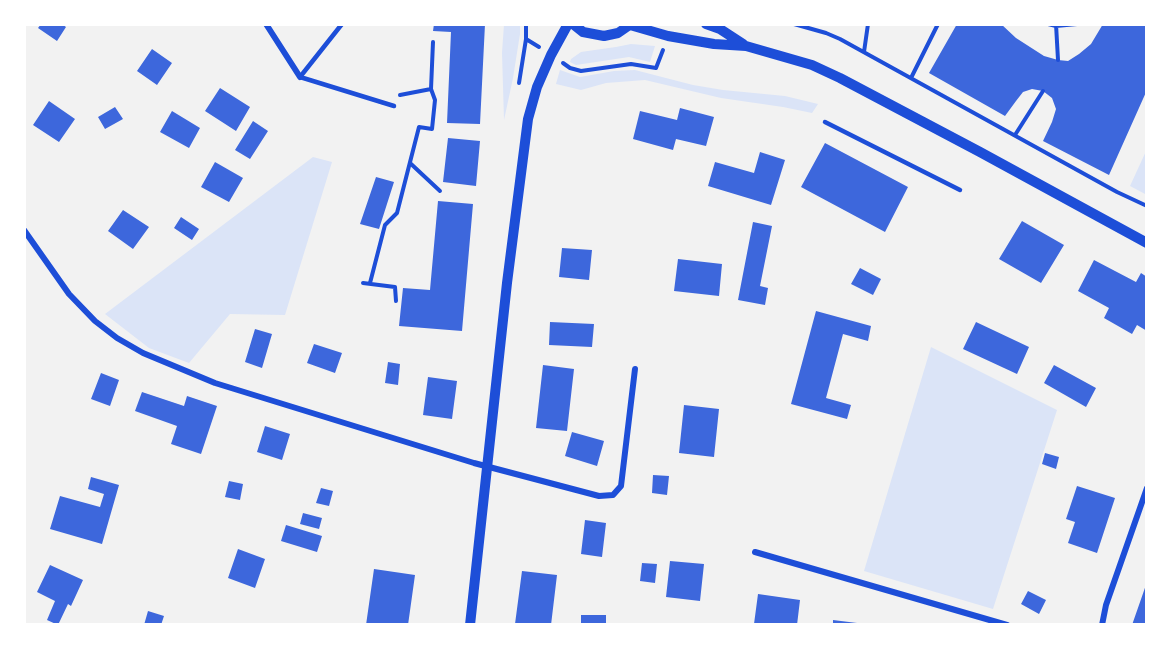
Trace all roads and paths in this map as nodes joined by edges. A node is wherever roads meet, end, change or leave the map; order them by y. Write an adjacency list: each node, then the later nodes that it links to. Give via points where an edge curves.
1 (266, 24): 20 (street)
2 (342, 24): 20 (lane)
3 (526, 24): 17 (path, via 526,39)
4 (568, 24): 17 (street)
5 (573, 24): 12 (street, via 583,32 604,36)
6 (706, 24): 15 (street)
7 (794, 24): 16 (path, via 826,33)
8 (868, 24): 16 (path)
9 (938, 24): 21 (path)
10 (1048, 24): 13 (path)
11 (1077, 24): 13 (path)
12 (631, 25): 15 (street, via 680,38)
13 (1056, 25): 18 (path)
14 (434, 42): 26 (path, via 432,129 419,127)
15 (746, 46): 31 (street, via 813,65 840,78)
16 (864, 52): 21 (path)
17 (551, 55): 19 (path, via 581,71 631,64); 36 (street, via 528,119)
18 (1058, 60)
19 (656, 68)
20 (300, 77): 23 (lane)
21 (911, 78): 25 (path)
22 (1043, 91): 25 (path)
23 (394, 106)
24 (825, 122): 27 (lane)
25 (1015, 135): 29 (path)
26 (410, 163): 28 (path); 33 (path, via 397,213 386,225)
27 (960, 189)
28 (440, 191)
29 (1147, 206)
30 (24, 230): 36 (street, via 69,294 95,321 143,353 215,383)
31 (1147, 243)
32 (363, 283): 33 (path)
33 (370, 283): 34 (path, via 395,287)
34 (396, 301)
35 (635, 369): 36 (street, via 621,486 613,495 599,496)
36 (488, 466): 39 (street)
37 (1147, 488): 41 (street)
38 (755, 552): 40 (street)
39 (470, 625)
40 (1007, 625)
41 (1102, 625)

